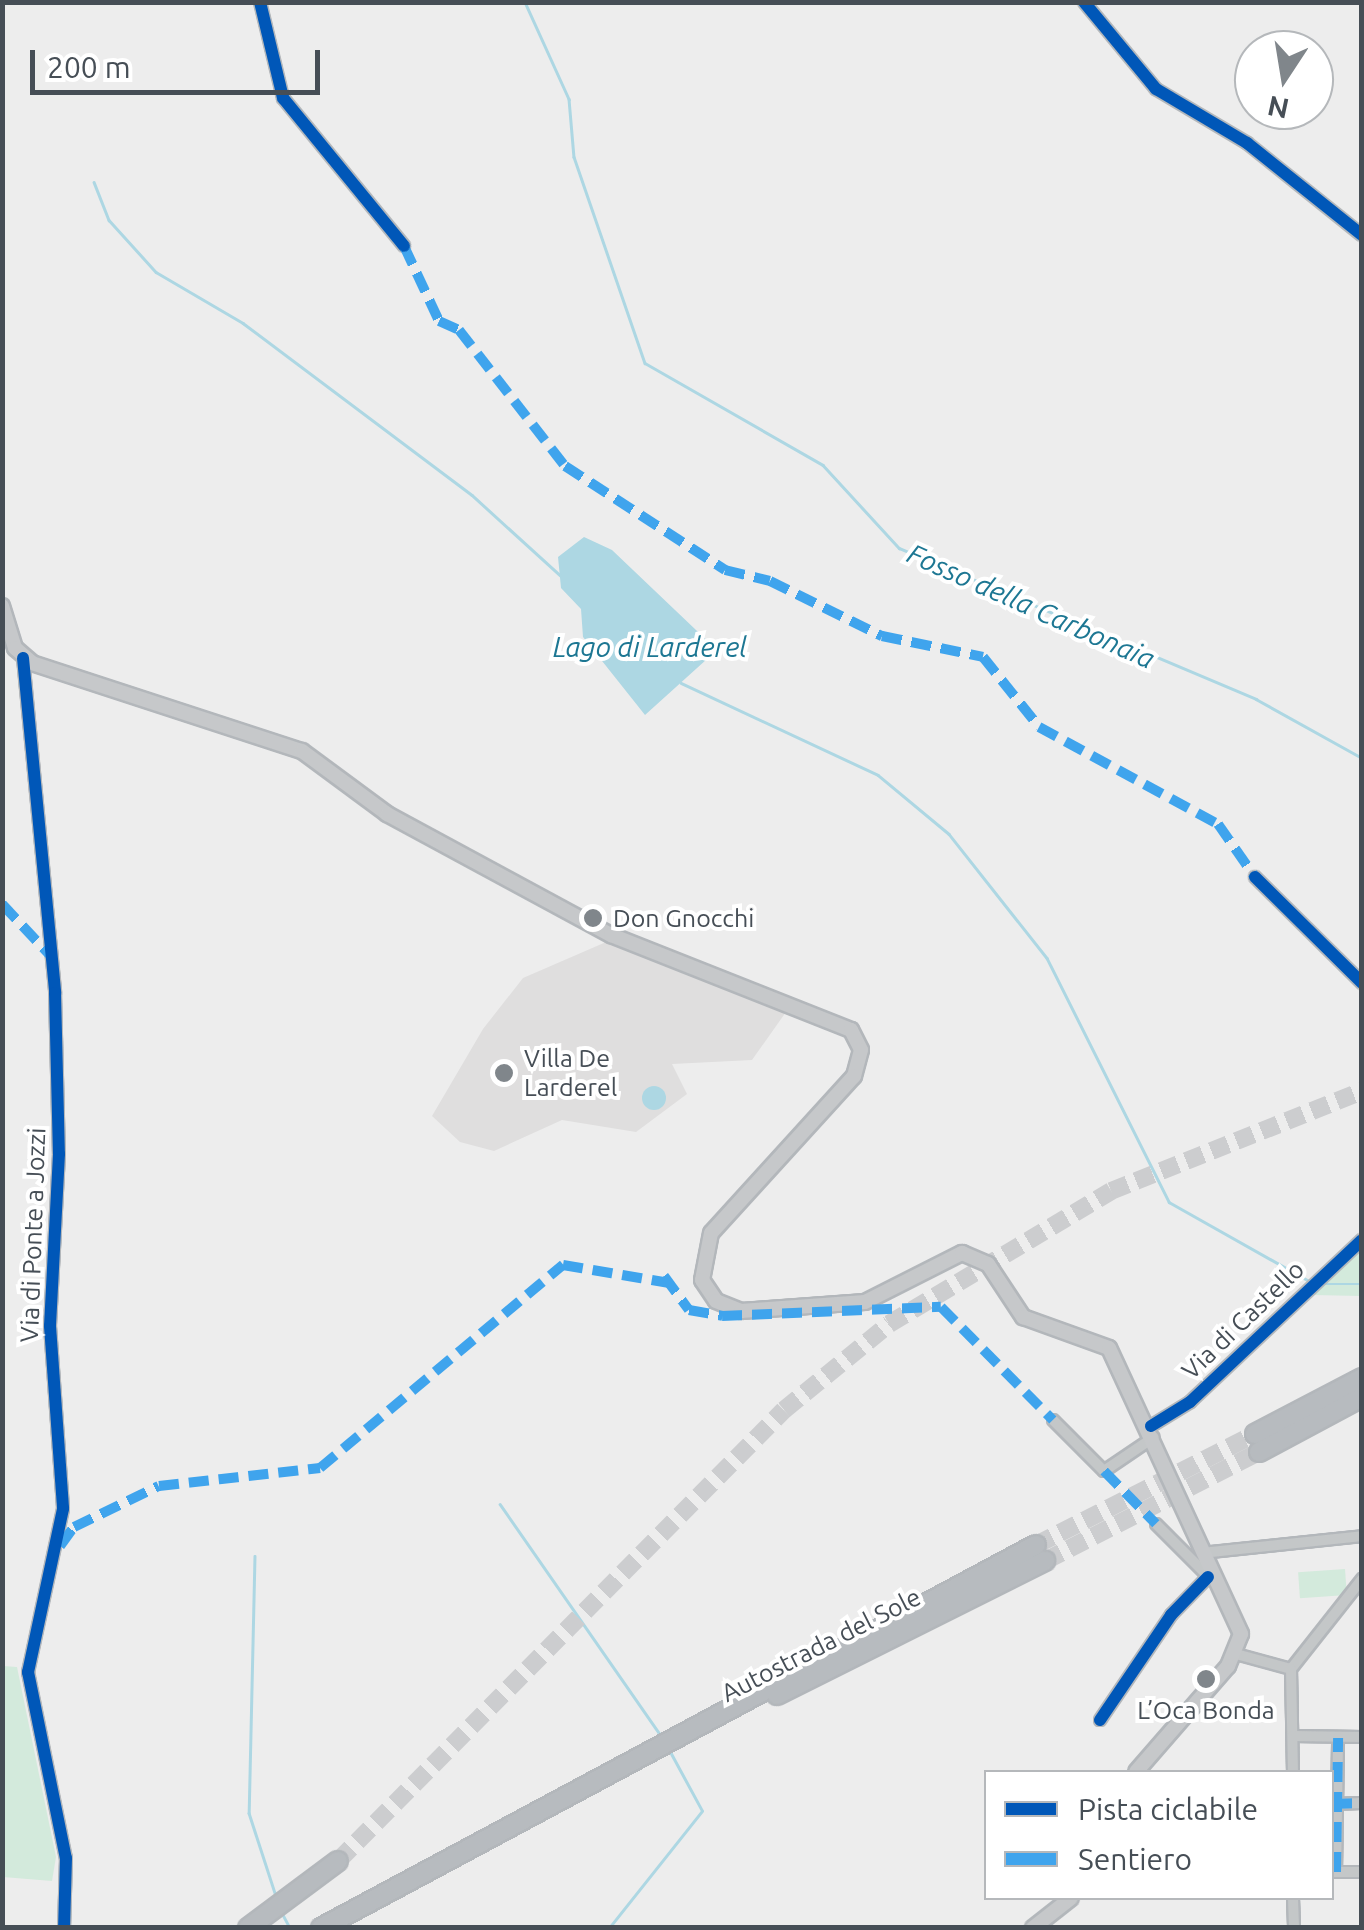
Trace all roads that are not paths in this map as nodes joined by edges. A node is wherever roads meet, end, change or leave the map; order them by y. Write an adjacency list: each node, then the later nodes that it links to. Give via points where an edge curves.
1 (260, 2): 4 (street, via 282,98)
2 (1084, 2): 3 (street, via 1156,89 1247,143)
3 (1362, 235)
4 (404, 246)
5 (2, 606): 6 (main road)
6 (23, 658): 13 (main road, via 310,754 387,814 612,935 842,1022 860,1043 858,1068 711,1233 700,1264 709,1294 741,1311 865,1302 939,1257 972,1255 988,1264 1023,1317 1109,1348); 35 (street, Via di Ponte a Jozzi, via 55,993 60,1154 50,1326 62,1509 28,1672 66,1858)
7 (1255, 877): 8 (street)
8 (1362, 983)
9 (1362, 1240): 13 (street, Via di Castello)
10 (1362, 1378): 11 (highway, via 1257,1443)
11 (1362, 1397)
12 (1052, 1420): 13 (street, Via di Castello, via 1104,1471)
13 (1153, 1431): 16 (main road)
14 (1156, 1524): 18 (street)
15 (1362, 1536): 16 (street)
16 (1210, 1552): 18 (main road)
17 (1041, 1553): 37 (highway, Autostrada del Sole)
18 (1214, 1576): 20 (main road, via 1240,1625); 22 (street, via 1171,1615)
19 (1362, 1579): 21 (street)
20 (1236, 1654): 21 (street); 26 (main road)
21 (1291, 1670): 23 (street)
22 (1100, 1720)
23 (1293, 1736): 24 (street); 27 (street)
24 (1338, 1738): 25 (street); 29 (street)
25 (1362, 1738)
26 (1138, 1770)
27 (1292, 1770)
28 (1362, 1803): 29 (street)
29 (1334, 1804): 31 (street)
30 (338, 1861): 36 (highway)
31 (1334, 1872): 32 (street)
32 (1362, 1872)
33 (1069, 1900): 38 (main road)
34 (1293, 1900): 39 (street)
35 (64, 1928)
36 (248, 1928)
37 (321, 1928)
38 (1033, 1928)
39 (1294, 1928)

